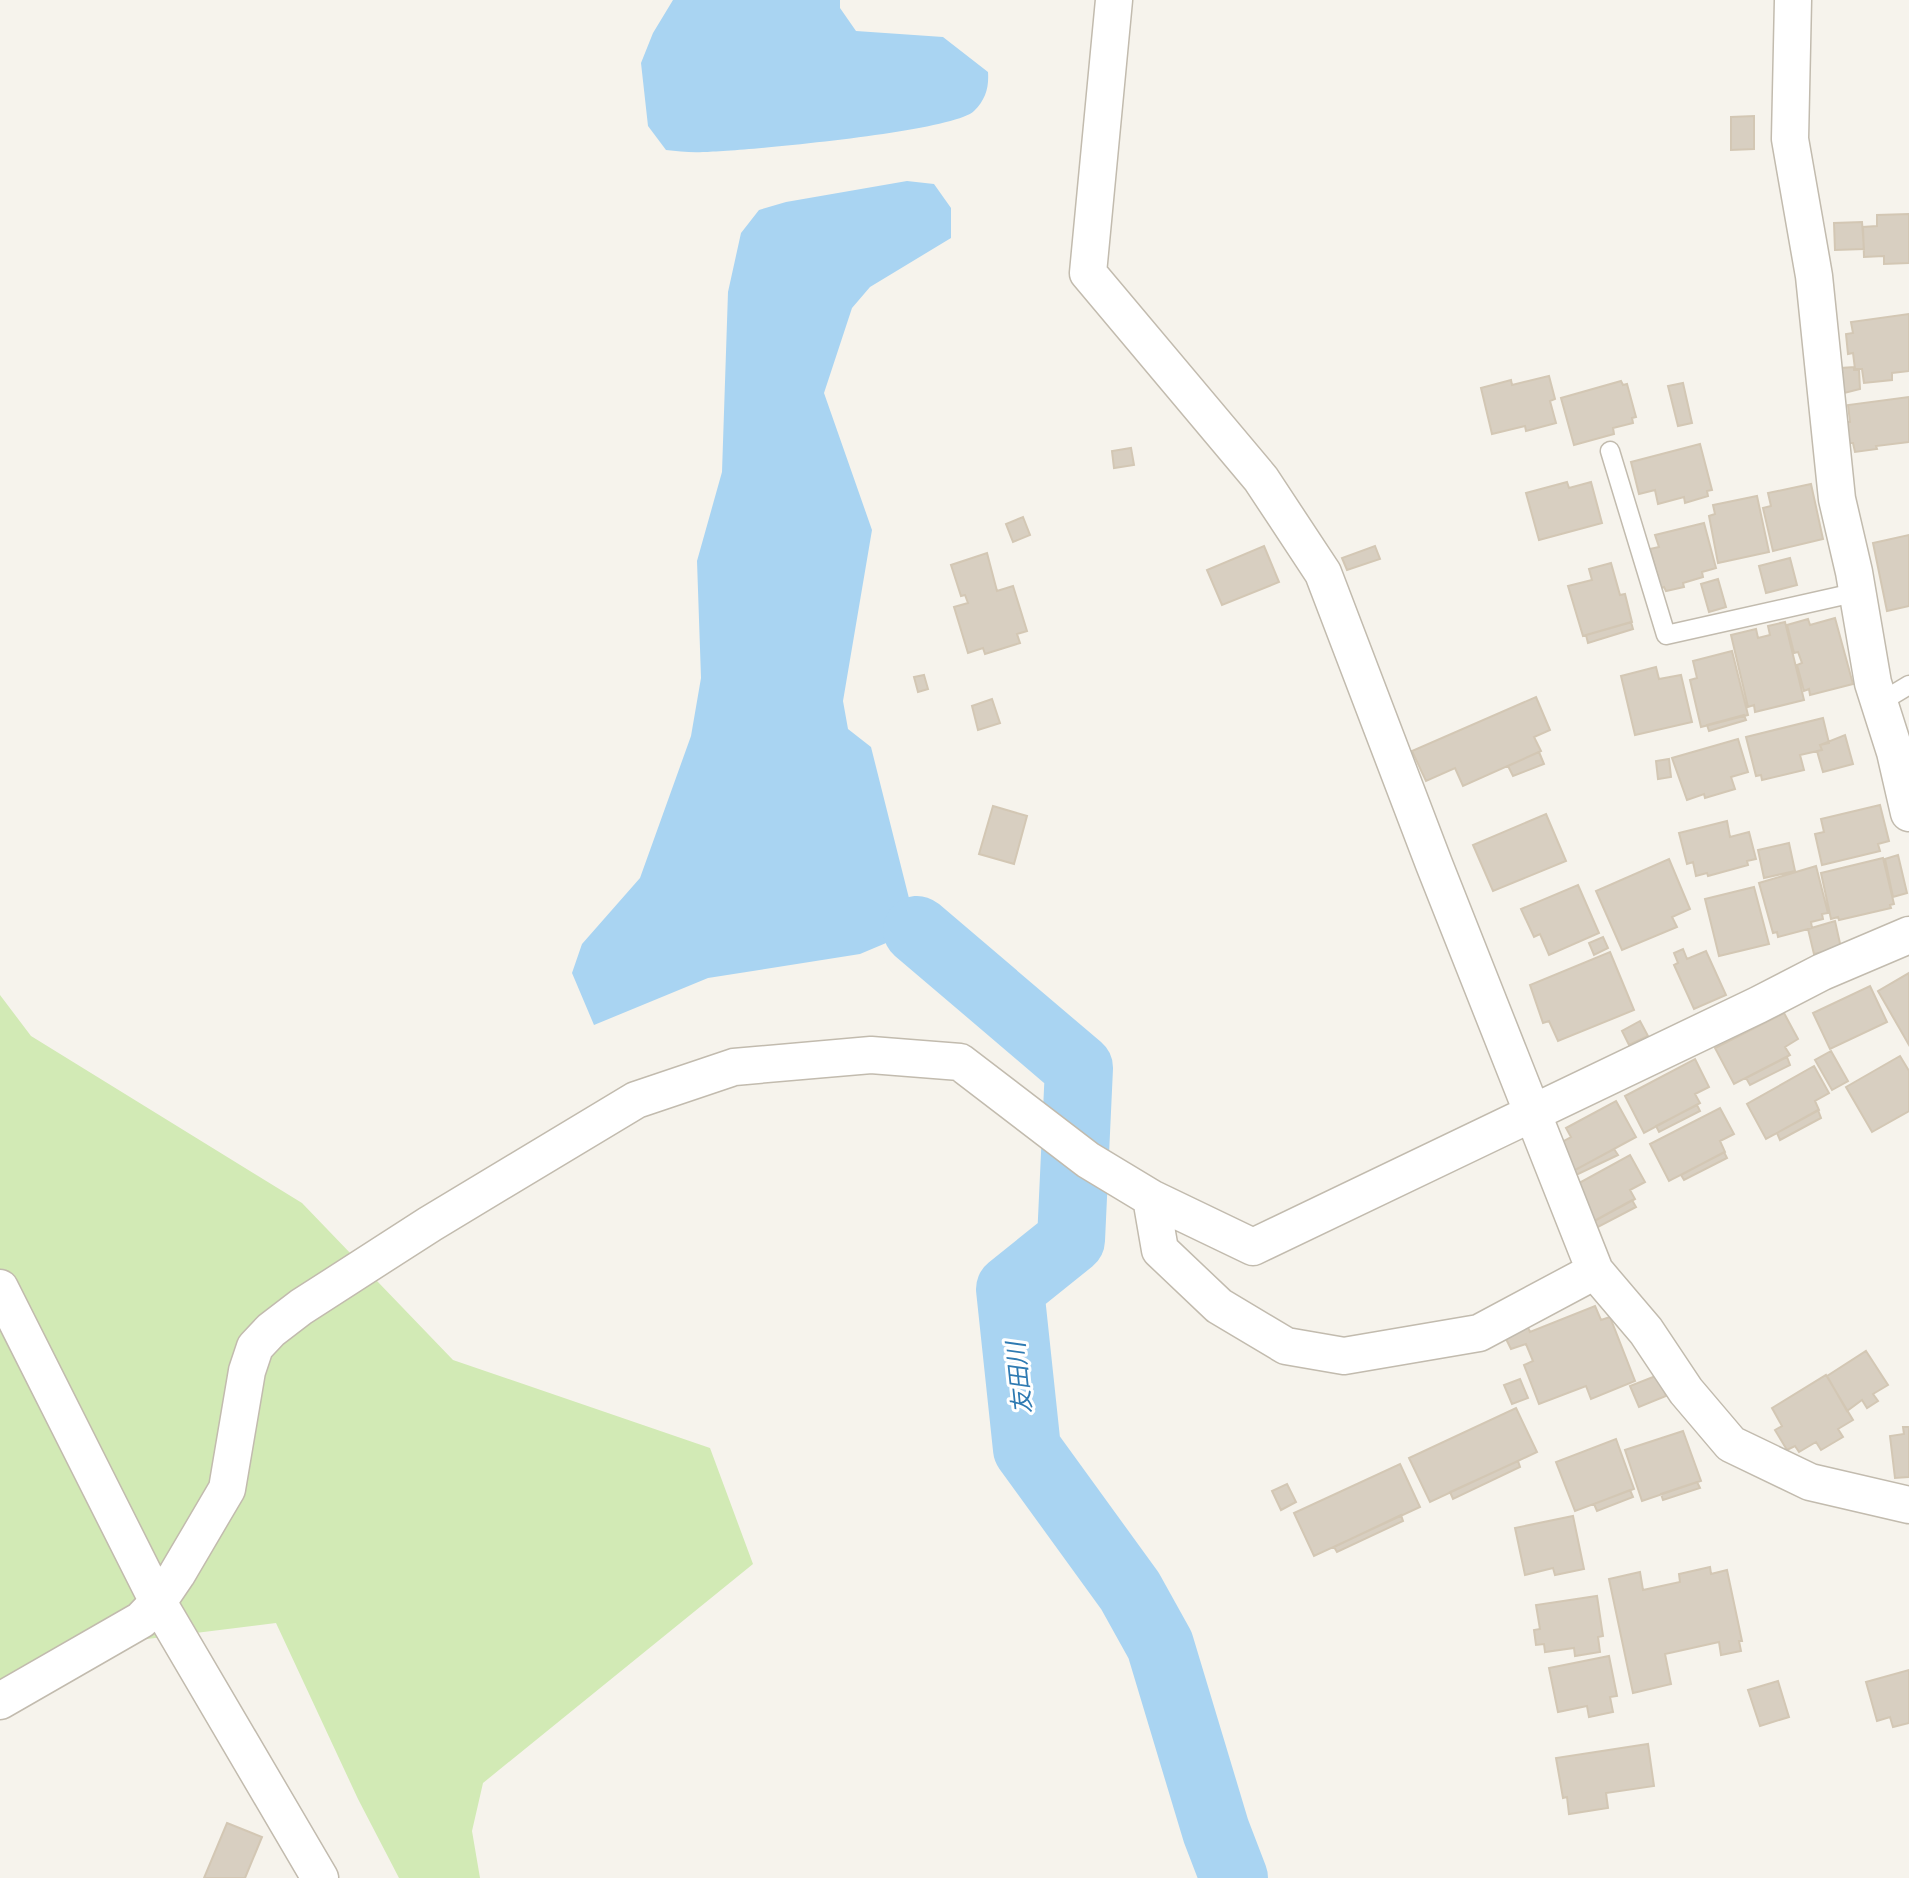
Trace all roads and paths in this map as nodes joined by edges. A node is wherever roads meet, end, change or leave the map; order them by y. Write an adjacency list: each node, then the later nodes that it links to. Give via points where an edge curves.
1 (1114, 0): 8 (street, via 1088,273 1261,479 1323,573)
2 (1793, 0): 4 (street, via 1790,139 1814,276 1837,499)
3 (1610, 451): 4 (lane, via 1666,635)
4 (1858, 592): 5 (street, via 1873,683)
5 (1894, 694): 6 (street, via 1895,752)
6 (1909, 813)
7 (1909, 935): 8 (street)
8 (1533, 1113): 9 (street, via 1253,1247); 10 (street)
9 (1151, 1198): 10 (street, via 1160,1250 1219,1306 1286,1346 1344,1356 1479,1333); 13 (street, via 1088,1160 960,1062 871,1055 734,1067 636,1100 430,1224 271,1330 255,1347 247,1371 227,1489)
10 (1595, 1271): 12 (street, via 1731,1444 1810,1482)
11 (0, 1288): 13 (street)
12 (1909, 1505)
13 (158, 1602): 14 (street, via 141,1620); 15 (street)
14 (0, 1701)
15 (320, 1878)

